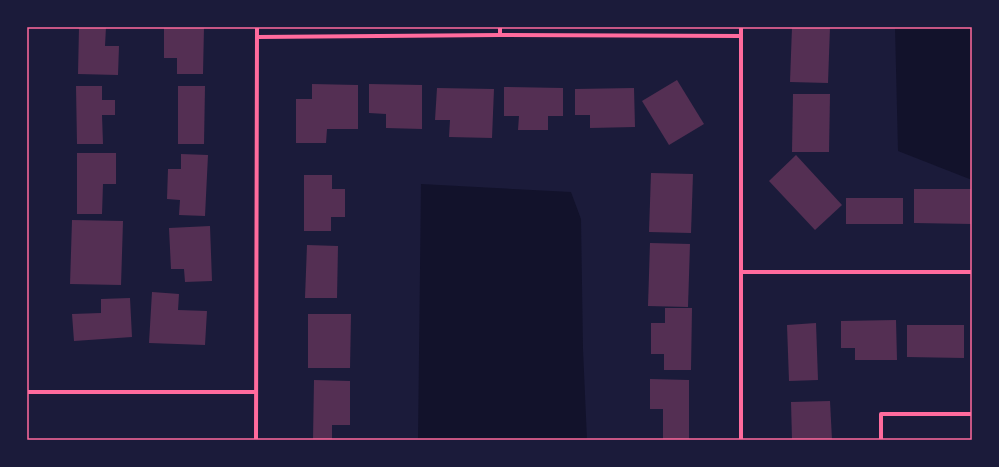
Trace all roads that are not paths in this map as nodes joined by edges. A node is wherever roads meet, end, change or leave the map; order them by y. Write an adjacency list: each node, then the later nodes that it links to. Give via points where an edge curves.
1 (257, 27): 6 (street)
2 (500, 27): 4 (street)
3 (741, 27): 5 (street)
4 (500, 35): 5 (street); 6 (street)
5 (741, 36): 7 (street)
6 (257, 37): 10 (street)
7 (741, 272): 8 (street); 13 (street)
8 (972, 272)
9 (27, 392): 10 (street)
10 (255, 392): 12 (street)
11 (972, 414): 14 (street, via 881,414)
12 (256, 440)
13 (741, 440)
14 (881, 440)

